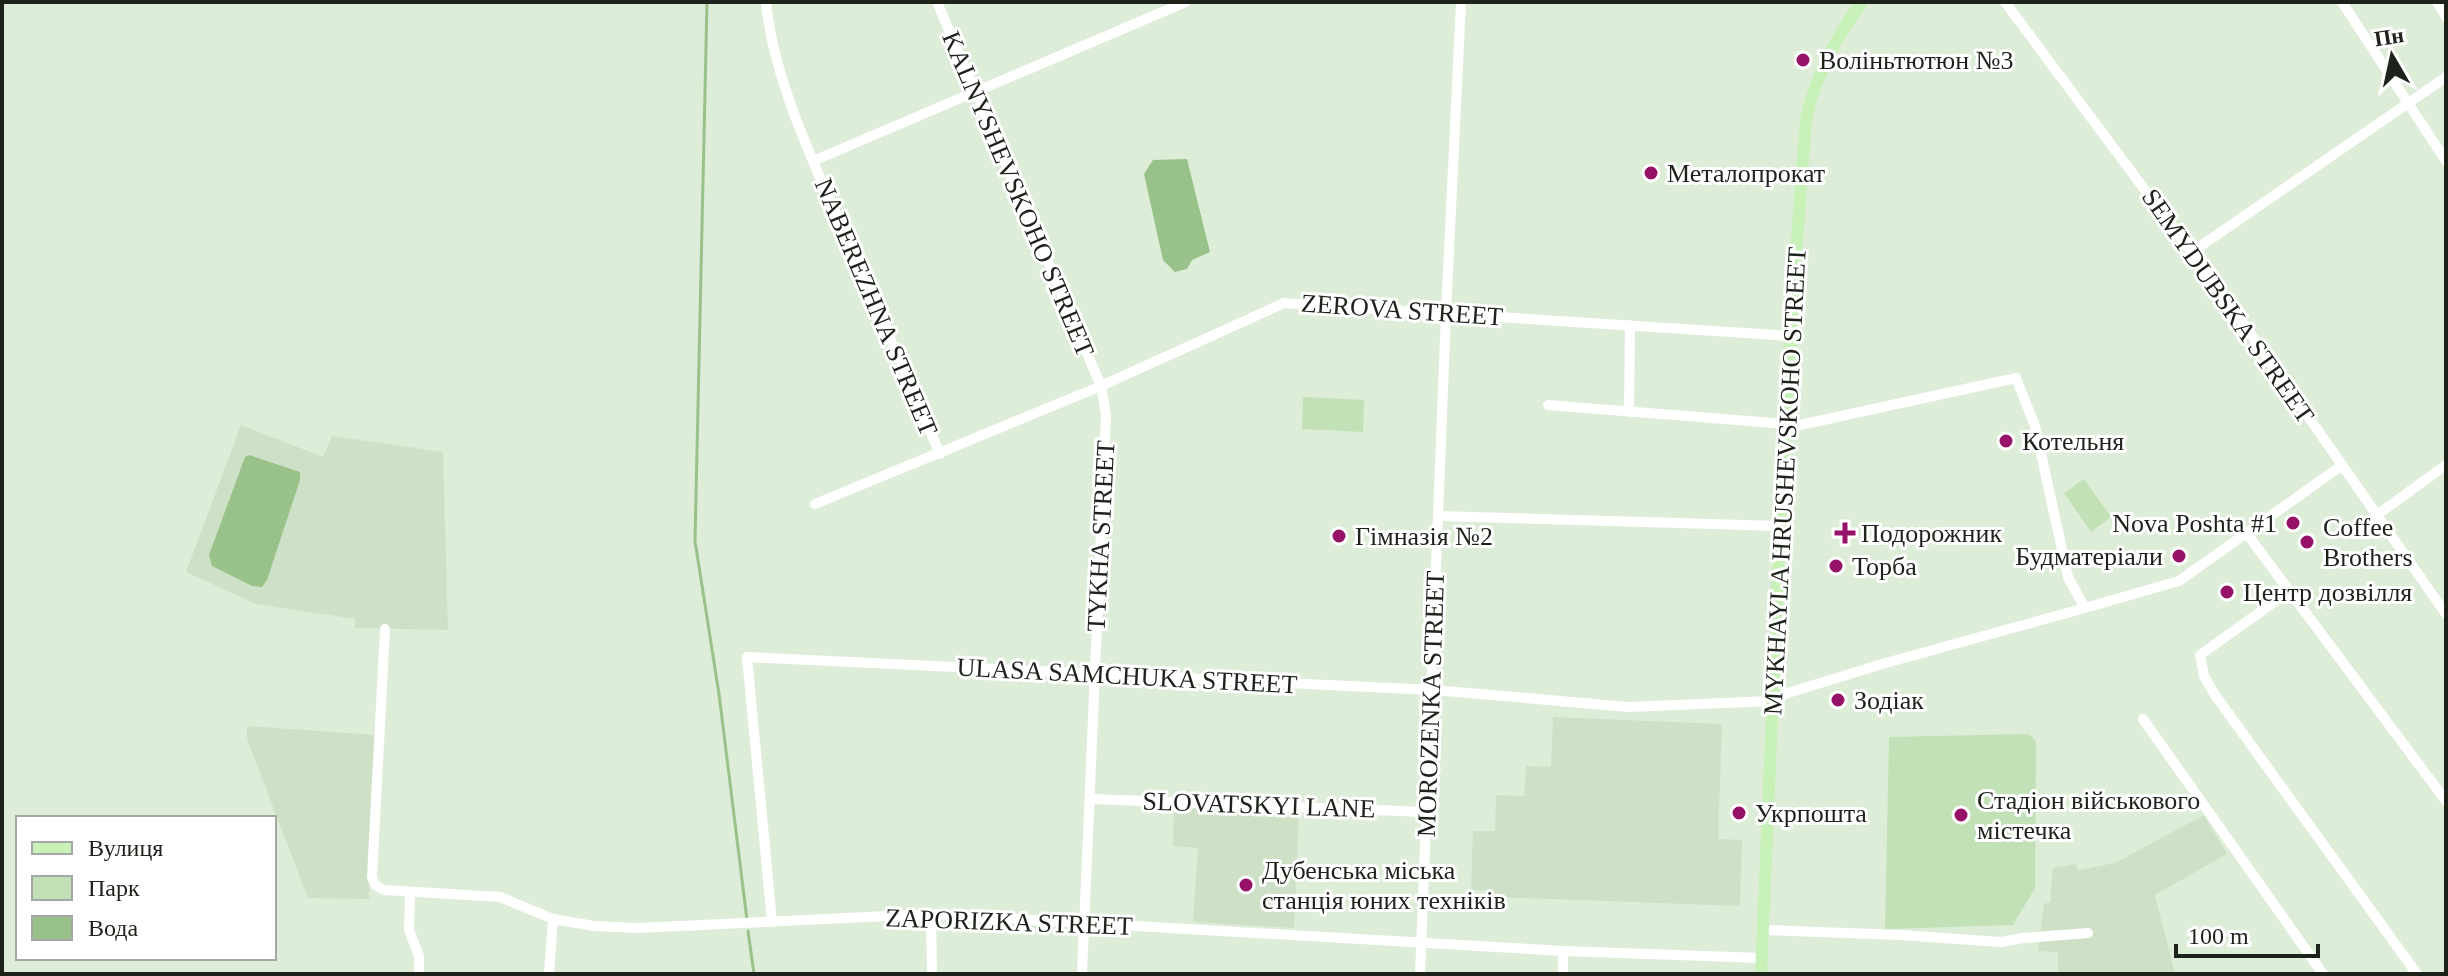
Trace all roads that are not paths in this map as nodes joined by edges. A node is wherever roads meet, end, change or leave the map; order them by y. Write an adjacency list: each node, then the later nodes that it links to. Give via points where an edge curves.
1 (766, 2): 14 (street, NABEREZHNA STREET, via 777,62)
2 (937, 2): 12 (street, KALNYSHEVSKOHO STREET)
3 (1186, 2): 9 (street)
4 (1461, 2): 17 (street, MOROZENKA STREET)
5 (1862, 2): 19 (main road, MYKHAYLA HRUSHEVSKOHO STREET, via 1813,86)
6 (2005, 2): 16 (street, SEMYDUBSKA STREET)
7 (2342, 2): 13 (street)
8 (2437, 2): 10 (street)
9 (1162, 7): 12 (street)
10 (2446, 17)
11 (2446, 77): 13 (street)
12 (974, 93): 14 (street); 20 (street, KALNYSHEVSKOHO STREET)
13 (2409, 104): 15 (street); 16 (street)
14 (813, 161): 24 (street, NABEREZHNA STREET)
15 (2446, 161)
16 (2192, 252): 26 (street, SEMYDUBSKA STREET)
17 (1446, 313): 18 (street, ZEROVA STREET); 20 (street, ZEROVA STREET, via 1284,303); 29 (street, MOROZENKA STREET)
18 (1630, 325): 19 (street, ZEROVA STREET); 22 (street)
19 (1790, 336): 23 (main road, MYKHAYLA HRUSHEVSKOHO STREET)
20 (1101, 386): 24 (street, ZEROVA STREET); 36 (street, TYKHA STREET, via 1106,415)
21 (1548, 405): 22 (street)
22 (1629, 412): 23 (street)
23 (1786, 425): 30 (main road, MYKHAYLA HRUSHEVSKOHO STREET); 34 (street, via 2016,378 2035,426 2068,577)
24 (940, 454): 27 (street, ZEROVA STREET)
25 (2446, 465): 28 (street)
26 (2341, 466): 28 (street, SEMYDUBSKA STREET); 31 (street, ULASA SAMCHUKA STREET)
27 (815, 504)
28 (2377, 515): 33 (street, SEMYDUBSKA STREET)
29 (1438, 516): 30 (street); 37 (street, MOROZENKA STREET)
30 (1780, 526): 38 (main road, MYKHAYLA HRUSHEVSKOHO STREET)
31 (2247, 534): 32 (street); 34 (street, ULASA SAMCHUKA STREET, via 2179,581)
32 (2288, 592): 41 (street); 61 (street, via 2200,655 2204,676)
33 (2444, 606)
34 (2085, 608): 38 (street, ULASA SAMCHUKA STREET, via 1882,664)
35 (385, 629): 43 (street, ZAPORIZKA STREET, via 372,877 379,888)
36 (1095, 676): 37 (street, ULASA SAMCHUKA STREET); 40 (street, TYKHA STREET); 46 (street, ULASA SAMCHUKA STREET, via 747,657)
37 (1433, 690): 38 (street, ULASA SAMCHUKA STREET, via 1629,707); 42 (street, MOROZENKA STREET)
38 (1772, 701): 48 (main road, MYKHAYLA HRUSHEVSKOHO STREET)
39 (2143, 719): 60 (street)
40 (1091, 799): 42 (street, SLOVATSKYI LANE); 47 (street, TYKHA STREET)
41 (2446, 801)
42 (1426, 812): 50 (street, MOROZENKA STREET)
43 (410, 892): 45 (street, ZAPORIZKA STREET, via 500,897); 53 (street, via 409,930)
44 (931, 914): 46 (street, ZAPORIZKA STREET); 47 (street, ZAPORIZKA STREET); 55 (street)
45 (553, 919): 46 (street, ZAPORIZKA STREET, via 638,928); 54 (street)
46 (772, 922)
47 (1084, 924): 50 (street, ZAPORIZKA STREET); 56 (street, TYKHA STREET)
48 (1763, 930): 49 (street, via 2000,942); 52 (main road, MYKHAYLA HRUSHEVSKOHO STREET)
49 (2088, 933)
50 (1422, 943): 51 (street, ZAPORIZKA STREET); 57 (street, MOROZENKA STREET)
51 (1563, 951): 52 (street, ZAPORIZKA STREET); 58 (street)
52 (1762, 958): 59 (main road, MYKHAYLA HRUSHEVSKOHO STREET)
53 (419, 974)
54 (549, 974)
55 (932, 974)
56 (1082, 974)
57 (1420, 974)
58 (1563, 974)
59 (1761, 974)
60 (2323, 974)
61 (2417, 974)

